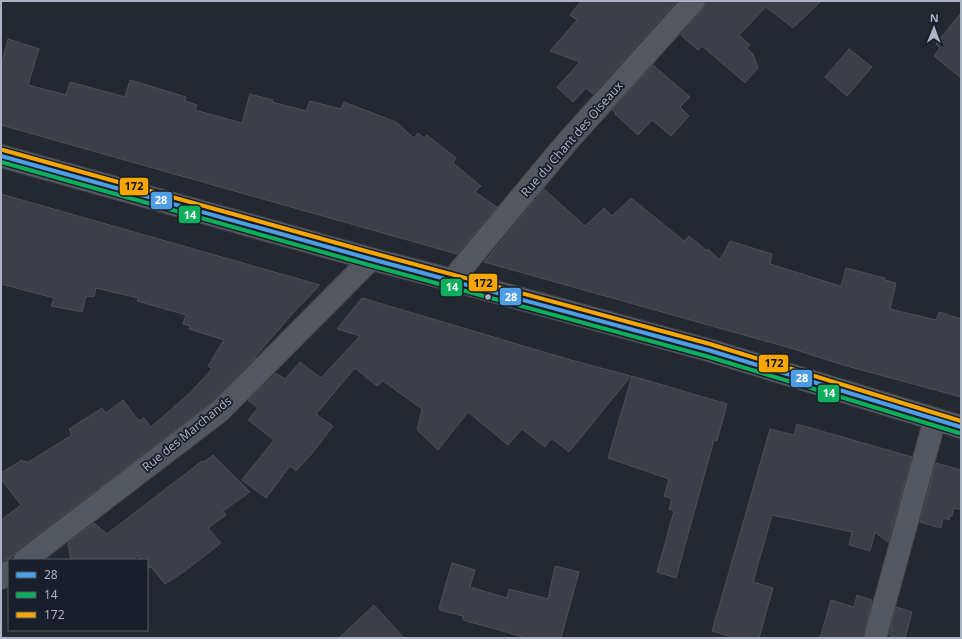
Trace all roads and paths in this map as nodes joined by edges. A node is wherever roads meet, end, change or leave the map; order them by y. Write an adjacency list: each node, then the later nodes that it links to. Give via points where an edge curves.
1 (694, 1): 4 (street, Rue du Chant des Oiseaux, via 567,142)
2 (1, 156): 3 (main road)
3 (371, 259): 4 (main road); 7 (street, Rue des Marchands, via 220,411)
4 (452, 280): 5 (main road, via 708,350)
5 (936, 419): 6 (main road); 8 (street)
6 (961, 427)
7 (26, 559)
8 (875, 638)

